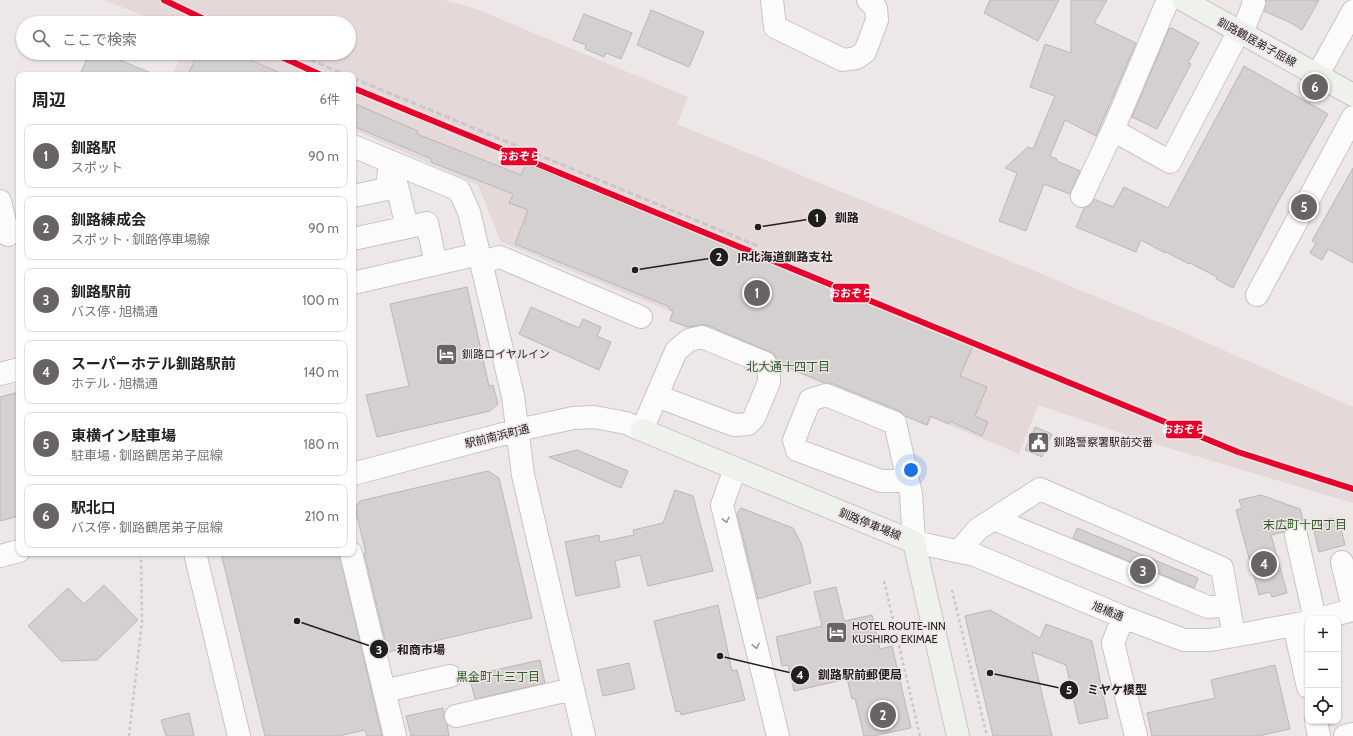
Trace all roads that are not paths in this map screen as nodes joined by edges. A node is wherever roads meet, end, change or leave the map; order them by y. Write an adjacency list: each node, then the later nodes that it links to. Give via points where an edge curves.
1 (772, 0): 2 (street, via 775,27 843,60 856,58 865,52 877,20 876,8)
2 (868, 0)
3 (1168, 0): 11 (street)
4 (1183, 0): 7 (main road, 釧路鶴居弟子屈線)
5 (1253, 0): 7 (street, via 1254,3)
6 (1353, 11): 8 (street)
7 (1240, 32): 8 (main road, 釧路鶴居弟子屈線); 11 (street, via 1170,162)
8 (1317, 76): 9 (main road, 釧路鶴居弟子屈線)
9 (1353, 95)
10 (1353, 117): 24 (street)
11 (1113, 130): 16 (street)
12 (356, 147): 13 (street)
13 (390, 161): 14 (street); 21 (street, via 459,190 469,212)
14 (387, 189): 15 (street); 18 (street, via 397,186)
15 (356, 195)
16 (1082, 196)
17 (0, 201): 19 (street)
18 (408, 227): 20 (street); 22 (street, via 427,223)
19 (9, 235)
20 (356, 238)
21 (480, 258): 22 (street); 25 (street, via 500,257); 29 (street, via 513,396)
22 (436, 264): 23 (street)
23 (356, 282)
24 (1257, 295)
25 (641, 317)
26 (16, 370): 27 (street)
27 (0, 374)
28 (657, 396): 28 (street, via 676,351 689,340 702,337 765,363 768,373 769,382 754,418 748,424 734,425); 30 (street)
29 (518, 430): 30 (street, 駅前南浜町通, via 573,418 594,417 626,423); 32 (street, 駅前南浜町通); 52 (street, via 524,480)
30 (642, 430): 31 (main road, 釧路停車場線)
31 (735, 469): 36 (main road, 釧路停車場線); 60 (street, one-way to 60, via 722,505)
32 (356, 473)
33 (908, 481): 33 (street, via 895,423 826,396 810,400 794,440 797,450 881,481); 36 (street)
34 (994, 519): 38 (street, via 978,529); 43 (street, via 1208,607); 43 (street, via 1040,489 1222,568)
35 (1296, 535): 45 (street)
36 (914, 542): 38 (street, 旭橋通); 61 (main road, 釧路停車場線)
37 (16, 552): 39 (street)
38 (959, 552): 47 (street, 旭橋通, via 975,555)
39 (0, 556)
40 (197, 556): 57 (street)
41 (352, 556): 53 (street)
42 (1342, 562): 44 (street)
43 (1228, 605): 49 (street)
44 (1353, 609): 46 (street)
45 (1314, 616)
46 (1328, 616)
47 (1123, 617): 49 (street, 旭橋通, via 1184,640 1210,640); 62 (street, via 1113,643)
48 (1301, 623): 49 (street, 旭橋通); 50 (street)
49 (1234, 636)
50 (1305, 660)
51 (450, 676): 53 (street)
52 (573, 689): 54 (street); 59 (street)
53 (384, 691): 58 (street)
54 (456, 716)
55 (1317, 724): 63 (street)
56 (1353, 734): 64 (street)
57 (239, 736)
58 (395, 736)
59 (584, 736)
60 (778, 736)
61 (958, 736)
62 (1136, 736)
63 (1319, 736)
64 (1344, 736)

